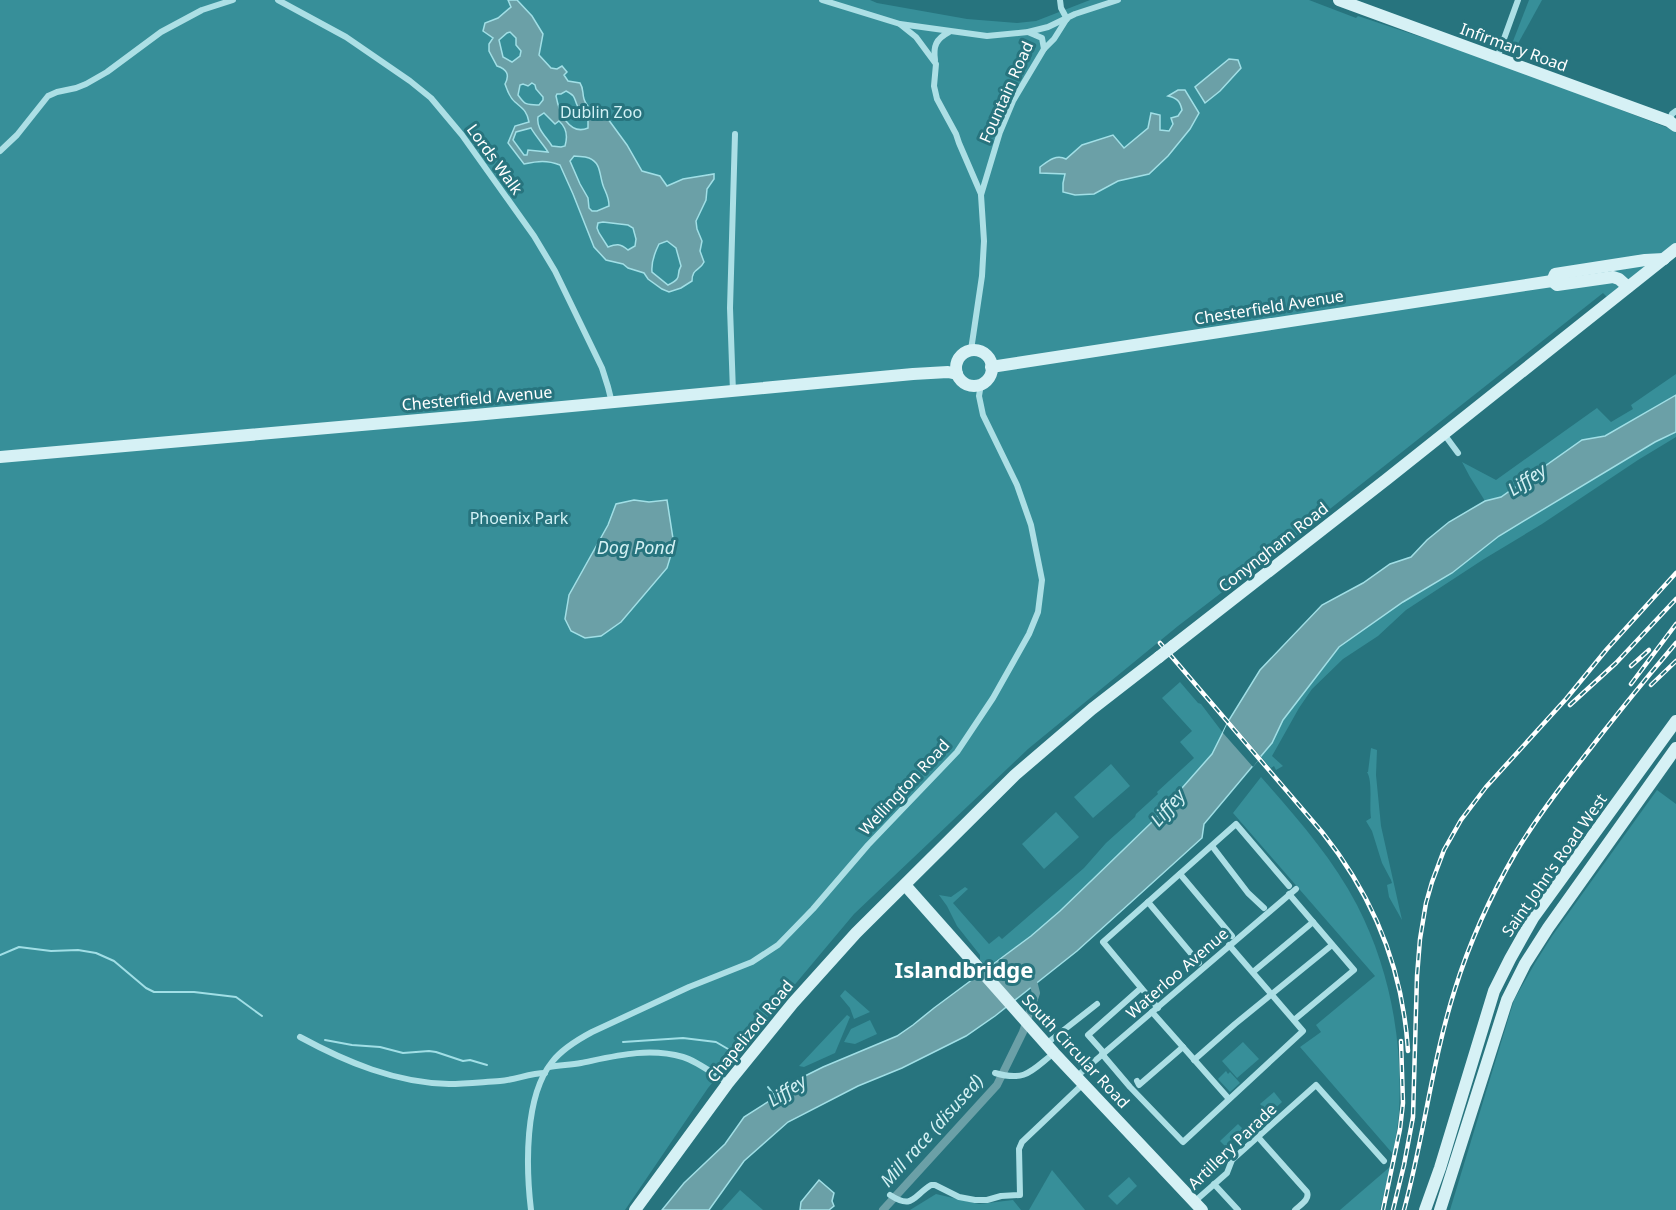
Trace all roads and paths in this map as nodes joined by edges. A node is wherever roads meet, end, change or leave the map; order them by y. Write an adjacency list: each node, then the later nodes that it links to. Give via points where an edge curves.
1 (233, 0): 17 (street, via 202,10 161,32 87,84 48,96)
2 (278, 0): 30 (street, Lords Walk, via 346,37 410,81 431,98 462,135 555,271 602,368)
3 (822, 0): 9 (street)
4 (1060, 0): 8 (street)
5 (1118, 0): 8 (street)
6 (1339, 0): 13 (main road, Infirmary Road)
7 (1518, 0): 13 (street)
8 (1067, 19): 11 (street); 12 (street)
9 (900, 24): 10 (street); 14 (street)
10 (949, 32): 11 (street, via 987,36); 14 (street, via 936,43)
11 (1028, 32): 12 (street, Fountain Road, via 1042,38)
12 (1044, 49): 18 (street, Fountain Road, via 1013,101)
13 (1497, 58): 15 (main road, Infirmary Road)
14 (936, 64): 19 (street, via 937,99)
15 (1674, 119)
16 (735, 134): 29 (street, via 730,308)
17 (0, 151)
18 (989, 165): 19 (street, via 981,173); 20 (street, Fountain Road)
19 (970, 169): 20 (street)
20 (981, 195): 25 (street, Fountain Road, via 982,276)
21 (1676, 249): 22 (main road, Conyngham Road)
22 (1664, 259): 23 (main road, Chesterfield Avenue, via 1555,274); 24 (main road, Conyngham Road)
23 (1552, 281): 24 (main road, Chesterfield Avenue, via 1557,285 1613,277); 26 (main road, Chesterfield Avenue)
24 (1628, 287): 31 (main road, Conyngham Road)
25 (971, 350): 26 (main road, via 987,356); 27 (main road, via 958,358)
26 (991, 367): 28 (main road, via 989,377)
27 (957, 374): 28 (main road, via 964,383); 29 (main road, Chesterfield Avenue, via 913,374)
28 (981, 384): 58 (street, Wellington Road, via 983,416 1017,485 1042,580 1038,612 1029,634 993,698 957,752 778,945 746,965 585,1036)
29 (733, 392): 30 (main road, Chesterfield Avenue)
30 (612, 403): 33 (main road, Chesterfield Avenue)
31 (1444, 434): 32 (street); 38 (main road, Conyngham Road, bridge, via 1092,709 985,803)
32 (1458, 453)
33 (0, 457)
34 (1676, 721): 73 (main road, Saint John's Road West, via 1533,918 1499,980)
35 (1676, 748): 74 (main road, Saint John's Road West, via 1548,928 1507,1000)
36 (1212, 846): 37 (street); 39 (street, Waterloo Avenue, via 1236,824 1292,888); 41 (street)
37 (1180, 874): 40 (street); 43 (street)
38 (905, 885): 55 (main road, South Circular Road); 62 (main road, Chapelizod Road, via 848,941)
39 (1289, 894): 42 (street); 44 (street, Waterloo Avenue)
40 (1148, 903): 46 (street); 48 (street, via 1103,942)
41 (1264, 908)
42 (1313, 922): 45 (street); 47 (street)
43 (1232, 936)
44 (1229, 945): 47 (street); 51 (street, Waterloo Avenue)
45 (1332, 945): 49 (street); 52 (street, via 1354,970)
46 (1199, 963)
47 (1253, 972): 49 (street)
48 (1141, 988): 51 (street); 56 (street, via 1088,1035)
49 (1272, 994): 52 (street); 57 (street)
50 (1097, 1004): 55 (street)
51 (1155, 1010): 54 (street); 56 (street, Waterloo Avenue)
52 (1294, 1020): 63 (street, via 1303,1031)
53 (300, 1037): 58 (street, via 354,1064 422,1081 507,1081)
54 (1183, 1047): 57 (street); 61 (street, via 1139,1085)
55 (1050, 1049): 59 (street, via 1025,1076); 60 (main road, South Circular Road)
56 (1103, 1054): 60 (street, Waterloo Avenue); 63 (street, via 1183,1142)
57 (1194, 1060): 63 (street)
58 (547, 1070): 62 (street, via 639,1052 682,1057); 69 (street, via 531,1110)
59 (995, 1073)
60 (1079, 1080): 67 (street, Waterloo Avenue, via 1022,1142 1020,1195 975,1200 935,1185 903,1204); 68 (main road, South Circular Road)
61 (1137, 1081)
62 (728, 1083): 70 (main road, Chapelizod Road)
63 (1229, 1099)
64 (1258, 1137): 65 (street, Artillery Parade, via 1316,1085); 66 (street, Artillery Parade, via 1232,1160 1227,1173); 72 (street, via 1305,1189 1307,1199)
65 (1384, 1161)
66 (1214, 1184): 68 (street, Artillery Parade); 71 (street)
67 (890, 1195)
68 (1198, 1206)
69 (531, 1210)
70 (635, 1210)
71 (1238, 1210)
72 (1295, 1210)
73 (1425, 1210)
74 (1440, 1210)

